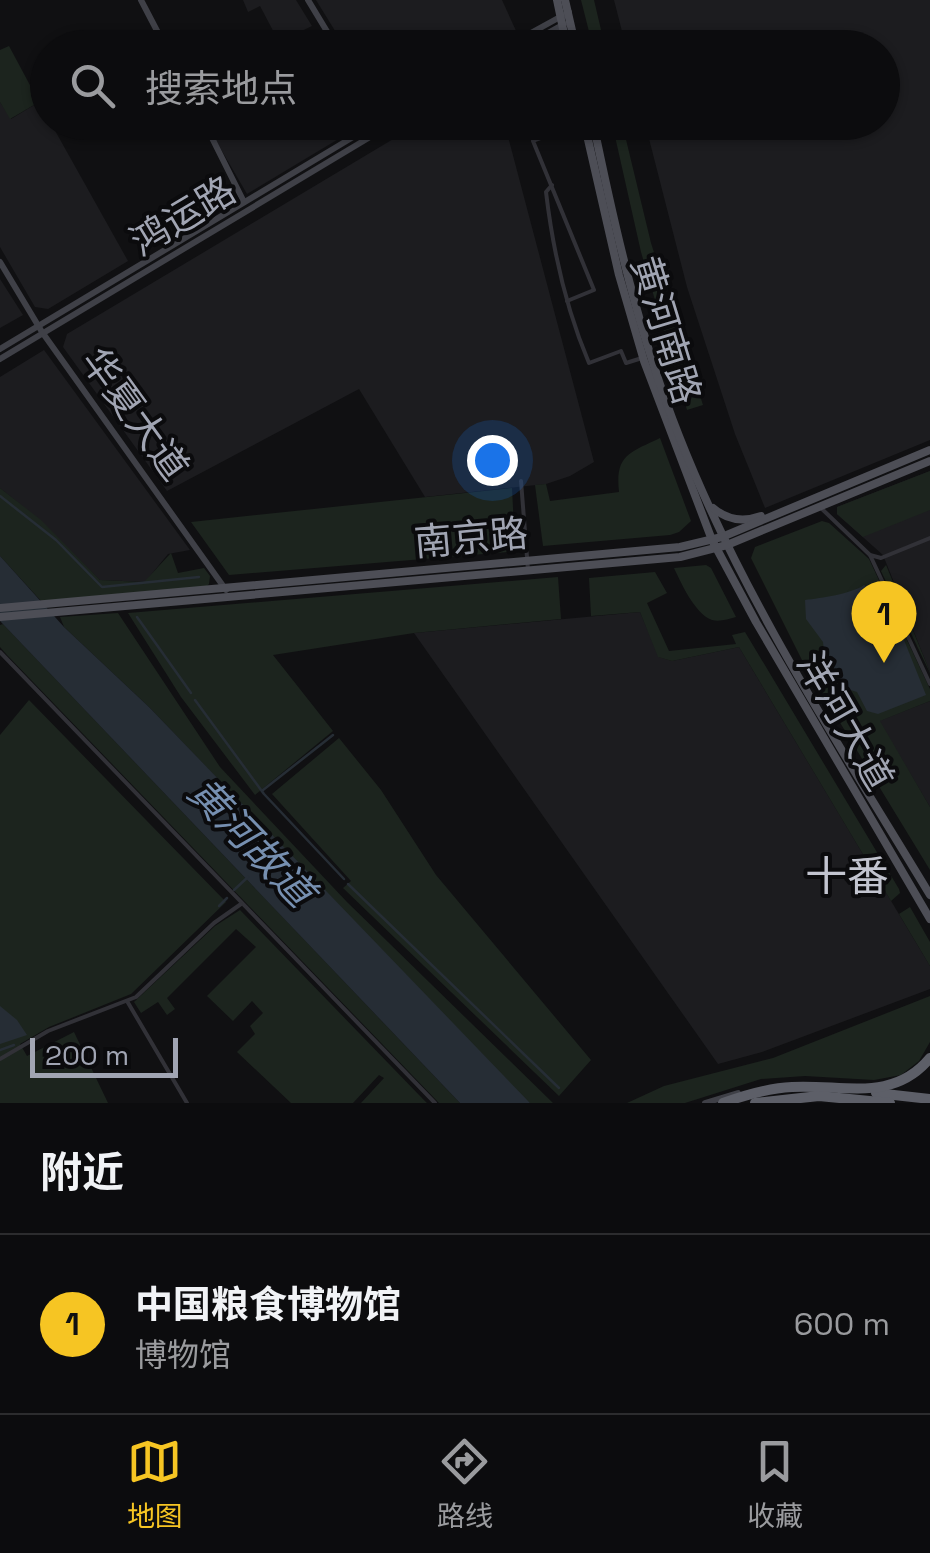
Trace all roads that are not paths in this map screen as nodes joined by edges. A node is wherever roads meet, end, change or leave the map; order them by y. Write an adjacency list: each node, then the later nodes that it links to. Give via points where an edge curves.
1 (141, 0): 6 (street)
2 (308, 0): 7 (street)
3 (557, 0): 5 (main road)
4 (565, 0): 5 (main road)
5 (566, 18): 8 (street); 9 (street); 10 (main road); 11 (main road)
6 (157, 30)
7 (326, 30)
8 (541, 30)
9 (548, 30)
10 (566, 30)
11 (570, 30)
12 (213, 140): 18 (street)
13 (356, 140): 18 (street, 鸿运路)
14 (536, 140): 17 (street)
15 (588, 140): 23 (main road, 黄河南路)
16 (597, 140): 29 (main road, 黄河南路, via 650,356)
17 (552, 185): 20 (street, via 546,192 550,226); 20 (street, via 594,290)
18 (247, 206): 21 (street, 鸿运路)
19 (0, 262): 21 (street, 华夏大道)
20 (567, 301): 23 (street, via 589,363 621,352 626,363)
21 (40, 329): 22 (street, 鸿运路); 24 (street, 鸿运路); 38 (street, 华夏大道)
22 (0, 349)
23 (643, 358): 33 (main road, 黄河南路)
24 (0, 359)
25 (930, 450): 28 (main road, 南京路)
26 (930, 461): 30 (main road, 南京路)
27 (521, 480): 36 (street)
28 (826, 494): 29 (main road, via 746,520); 32 (main road, 南京路)
29 (708, 504): 32 (main road, 黄河南路)
30 (819, 506): 32 (main road, 南京路); 34 (street)
31 (930, 538): 35 (street)
32 (725, 541): 33 (main road, 南京路); 44 (main road, 洋河大道)
33 (714, 544): 36 (main road, 南京路); 46 (main road, 洋河大道)
34 (870, 554): 35 (street); 37 (street)
35 (881, 558): 37 (street)
36 (528, 565): 38 (main road, 南京路)
37 (878, 571): 43 (street)
38 (226, 592): 40 (main road, 南京路)
39 (0, 608): 40 (main road, 南京路)
40 (50, 608): 41 (main road, 南京路)
41 (0, 617)
42 (0, 652): 45 (street)
43 (930, 684)
44 (930, 895)
45 (240, 904): 47 (street); 54 (street)
46 (930, 919)
47 (127, 1000): 49 (street, via 48,1031); 53 (street)
48 (930, 1058): 50 (highway, via 911,1078 891,1086)
49 (0, 1059)
50 (820, 1086): 51 (highway); 52 (highway)
51 (763, 1099): 55 (street, via 750,1091); 56 (highway); 57 (highway)
52 (930, 1099)
53 (188, 1103)
54 (434, 1103)
55 (705, 1103)
56 (723, 1103)
57 (890, 1103)

